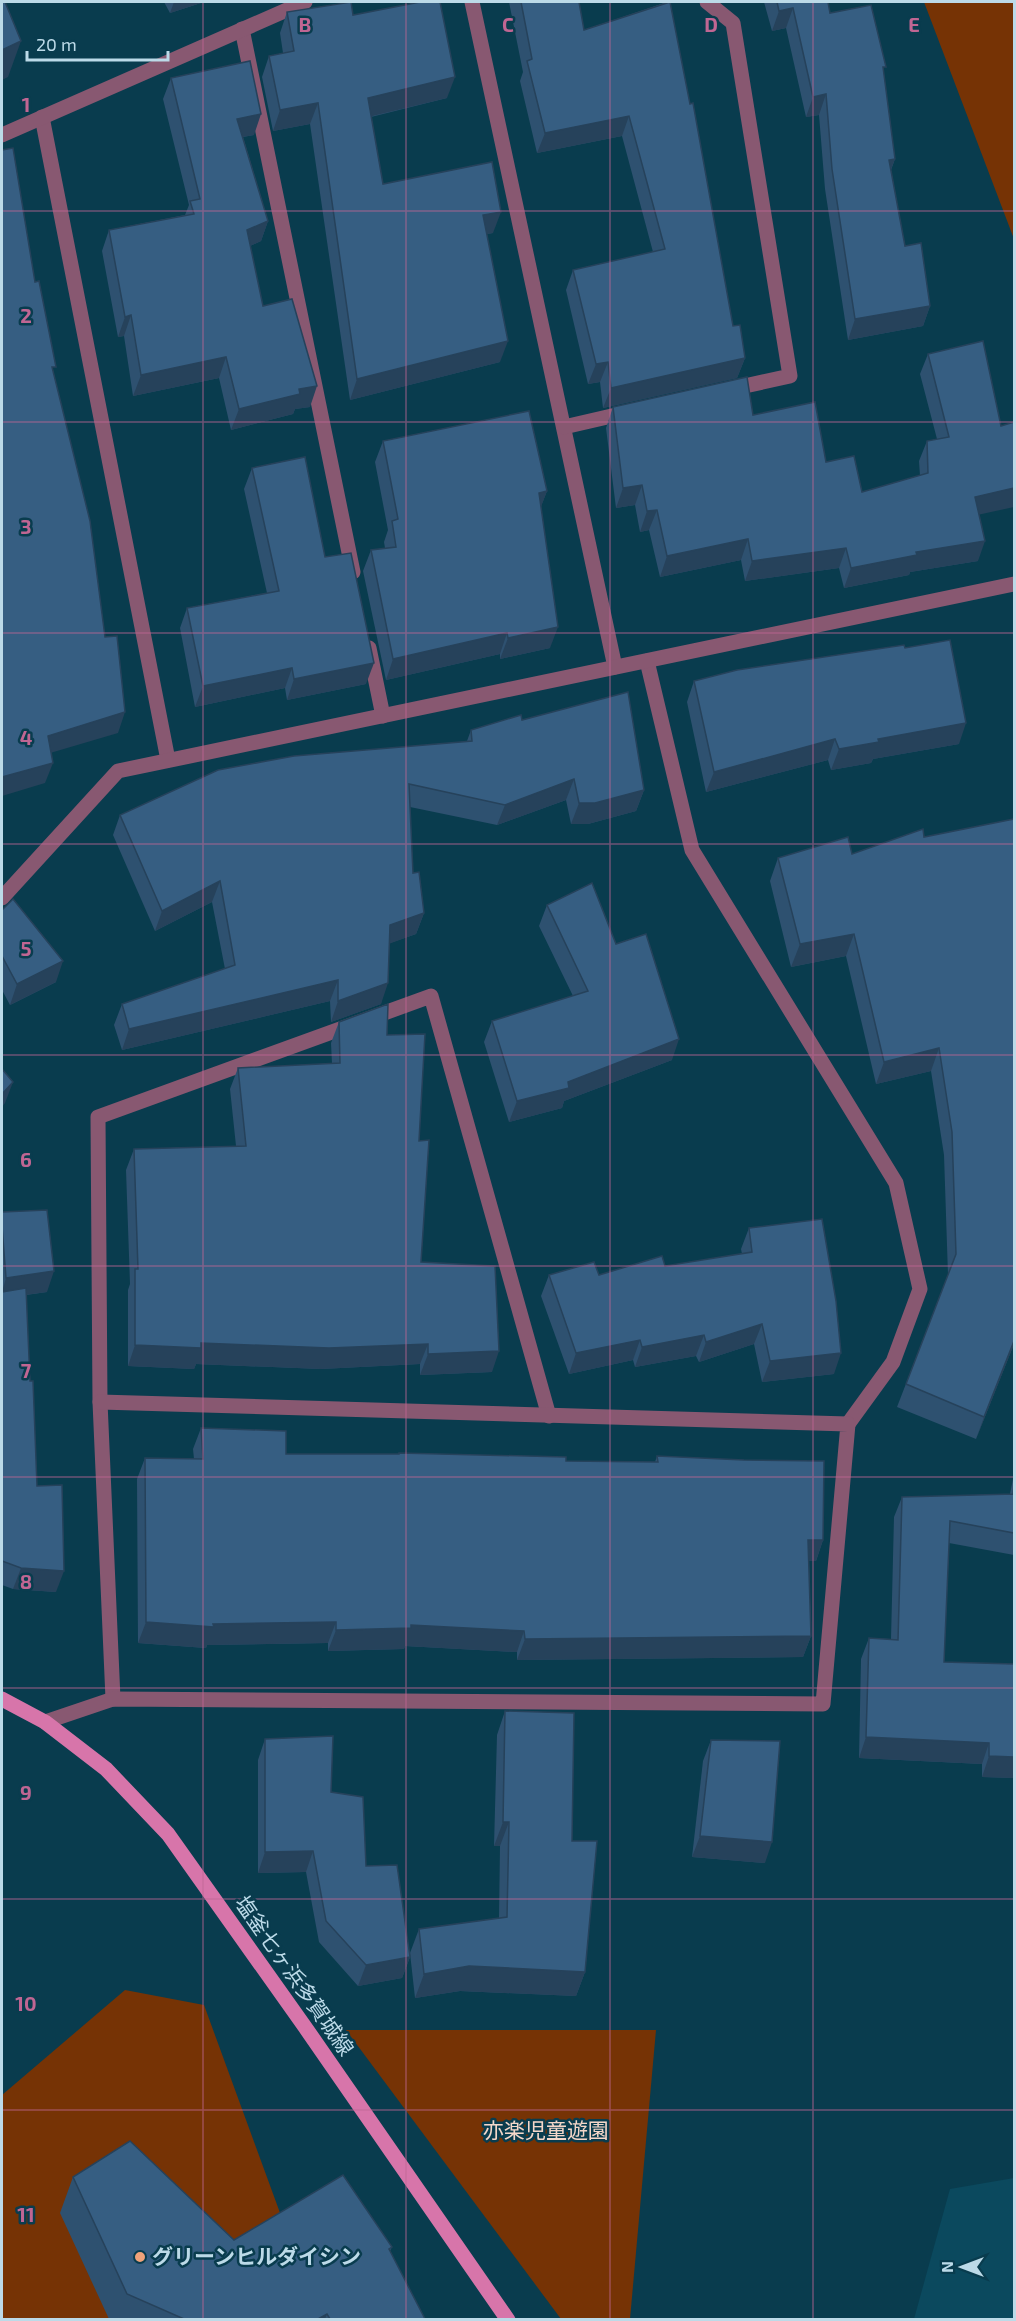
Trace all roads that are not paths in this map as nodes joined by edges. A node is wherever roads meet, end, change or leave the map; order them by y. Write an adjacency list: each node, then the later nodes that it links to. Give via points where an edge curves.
1 (472, 2): 9 (street)
2 (707, 2): 7 (street, via 733,23 790,376)
3 (298, 3): 4 (street)
4 (242, 29): 5 (street); 11 (street)
5 (42, 117): 6 (street); 16 (street)
6 (2, 135)
7 (711, 393)
8 (643, 409): 9 (street)
9 (564, 426): 14 (street)
10 (1014, 584): 13 (street)
11 (356, 588)
12 (366, 634): 15 (street)
13 (647, 661): 14 (street); 20 (street, via 692,850 896,1183 920,1289 893,1362)
14 (615, 668): 15 (street)
15 (382, 716): 16 (street)
16 (168, 760): 17 (street, via 118,771)
17 (2, 898)
18 (100, 1402): 19 (street); 19 (street, via 98,1117 431,996); 22 (street)
19 (549, 1416): 20 (street)
20 (848, 1424): 22 (street, via 823,1704)
21 (2, 1698): 23 (main road, 塩釜七ヶ浜多賀城線)
22 (113, 1699): 23 (street)
23 (45, 1722): 24 (main road, 塩釜七ヶ浜多賀城線, via 106,1769 168,1834)
24 (508, 2319)

